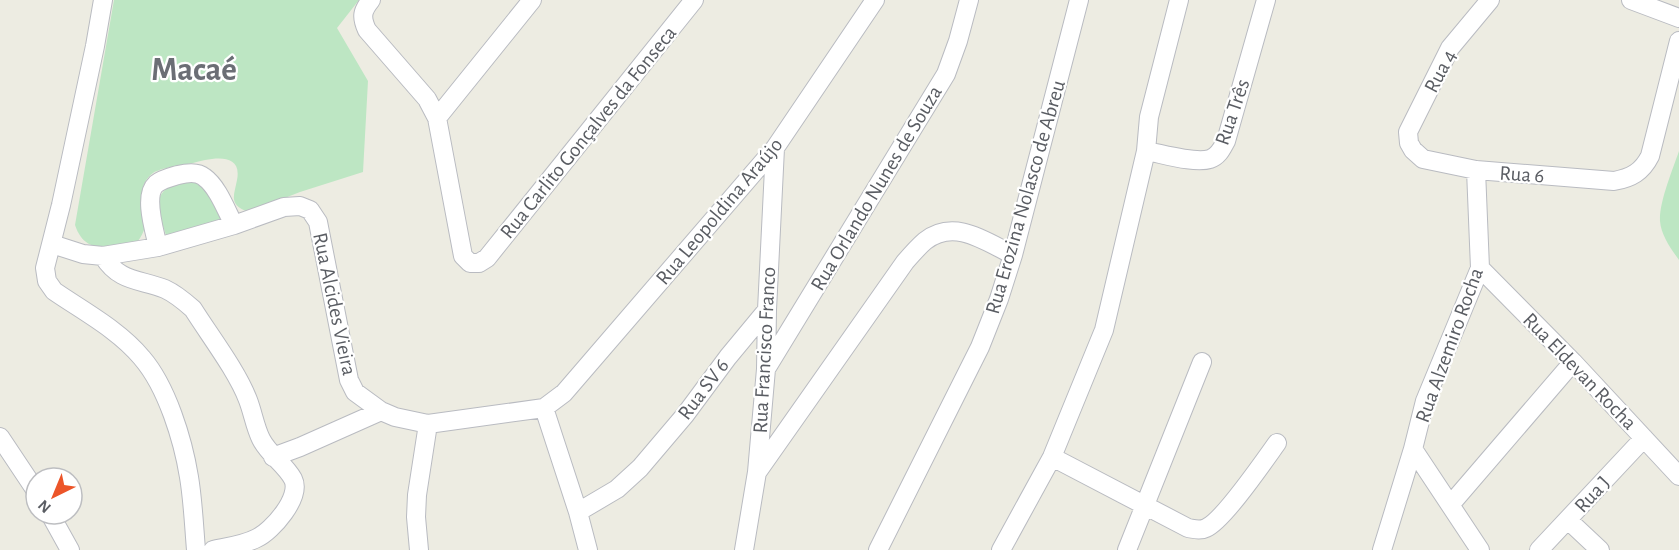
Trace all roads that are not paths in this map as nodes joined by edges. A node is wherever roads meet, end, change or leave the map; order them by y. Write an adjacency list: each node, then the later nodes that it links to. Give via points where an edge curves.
1 (102, 0): 20 (street)
2 (531, 0): 14 (street)
3 (694, 0): 14 (street, Rua Carlito Gonçalves da Fonseca, via 487,258 479,263 470,263 464,256)
4 (875, 0): 15 (street, Rua Leopoldina Araújo)
5 (969, 0): 28 (street, Rua Orlando Nunes de Souza, via 946,74)
6 (1079, 0): 22 (street, Rua Erozina Nolasco de Abreu)
7 (1179, 0): 17 (street, via 1149,117)
8 (1266, 0): 17 (street, Rua Três, via 1220,153 1198,160)
9 (1491, 0): 16 (street, Rua 4, via 1450,48 1408,132)
10 (1630, 0): 12 (street)
11 (368, 5): 14 (street, via 362,19 367,30 427,99)
12 (1679, 18)
13 (1679, 41): 18 (street, Rua 6, via 1650,156 1636,174 1614,181)
14 (437, 118)
15 (775, 148): 25 (street, Rua Francisco Franco); 29 (street, Rua Leopoldina Araújo, via 564,393)
16 (1413, 150): 18 (street, Rua 6, via 1423,159)
17 (1146, 151): 37 (street, via 1104,330)
18 (1476, 170): 24 (street, Rua Alzemiro Rocha)
19 (234, 225): 21 (street, Rua Alcides Vieira); 21 (street, via 214,188 204,177 186,172 156,184 151,191); 30 (street, Rua Alcides Vieira, via 284,207 310,210 318,222 349,380 355,392)
20 (52, 244): 23 (street, Rua Alcides Vieira); 47 (street, via 45,268 54,291 118,335 142,358 164,393 189,477)
21 (158, 248): 23 (street, Rua Alcides Vieira)
22 (1013, 255): 38 (street, via 965,232 945,230 925,241 905,262); 52 (street, Rua Erozina Nolasco de Abreu, via 980,346)
23 (103, 256): 36 (street, via 116,273 166,290 193,309 248,399 260,437)
24 (1480, 268): 27 (street, Rua Eldevan Rocha); 35 (street, Rua Alzemiro Rocha, via 1425,401)
25 (767, 310): 28 (street, Rua Francisco Franco); 43 (street, Rua SV 6, via 640,468 617,489)
26 (1202, 362): 42 (street)
27 (1573, 362): 33 (street, Rua Eldevan Rocha); 41 (street)
28 (766, 369): 38 (street, Rua Francisco Franco)
29 (544, 408): 31 (street, Rua Alcides Vieira); 43 (street)
30 (381, 411): 31 (street, Rua Alcides Vieira); 36 (street)
31 (428, 424): 49 (street, via 417,495)
32 (0, 437): 39 (street)
33 (1644, 438): 40 (street, Rua Eldevan Rocha); 44 (street, Rua J)
34 (1277, 443): 42 (street, via 1207,528 1188,528)
35 (1413, 449): 41 (street); 55 (street, Rua Alzemiro Rocha)
36 (273, 457): 48 (street, via 294,480 292,498 283,515 256,539)
37 (1053, 458): 42 (street); 53 (street)
38 (757, 472): 51 (street, Rua Francisco Franco)
39 (24, 473)
40 (1679, 476)
41 (1451, 504): 56 (street)
42 (1144, 505): 54 (street)
43 (578, 512): 50 (street)
44 (1568, 520): 57 (street, Rua J); 58 (street)
45 (57, 526): 46 (street)
46 (70, 550)
47 (196, 550)
48 (213, 550)
49 (419, 550)
50 (588, 550)
51 (744, 550)
52 (878, 550)
53 (1001, 550)
54 (1127, 550)
55 (1382, 550)
56 (1480, 550)
57 (1539, 550)
58 (1600, 550)

